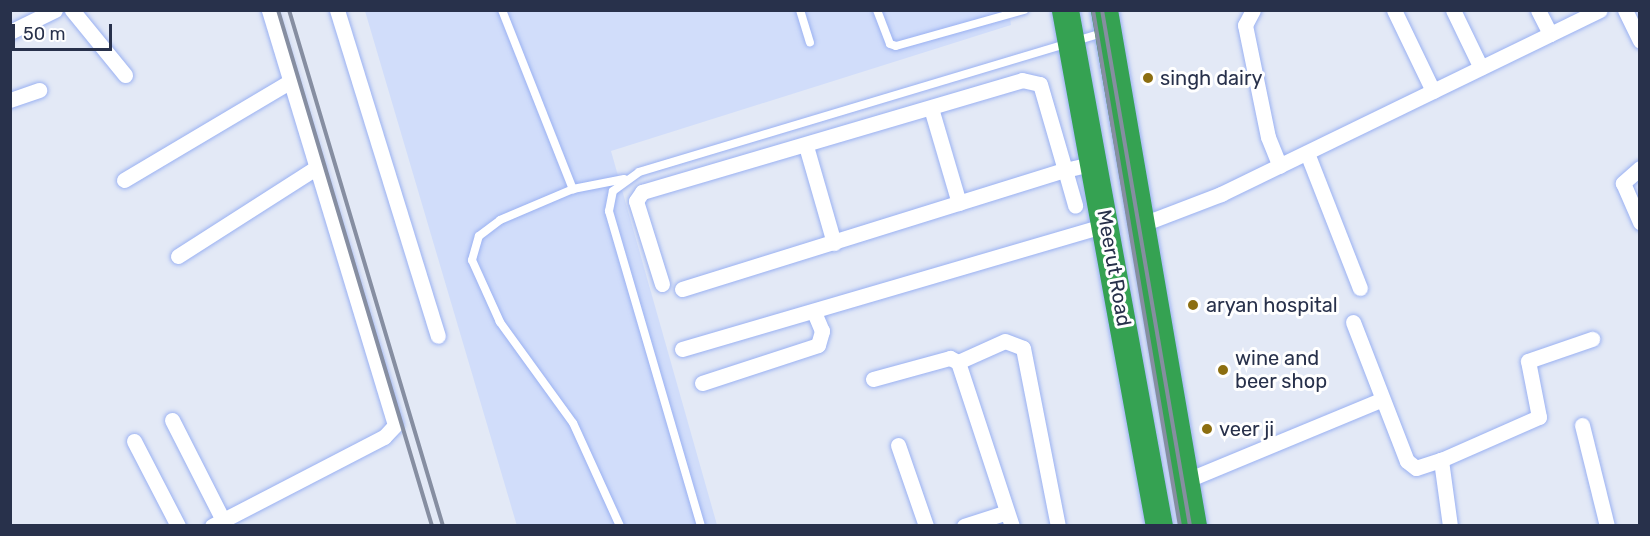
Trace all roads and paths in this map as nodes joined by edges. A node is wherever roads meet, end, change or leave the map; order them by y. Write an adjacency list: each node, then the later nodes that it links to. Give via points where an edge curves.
1 (55, 10): 17 (street)
2 (72, 10): 23 (street)
3 (269, 10): 24 (street)
4 (337, 10): 51 (street)
5 (502, 10): 38 (lane)
6 (800, 10): 21 (lane)
7 (877, 10): 8 (lane, via 890,44 896,46)
8 (1024, 10)
9 (1065, 10): 19 (highway, Meerut Road)
10 (1394, 10): 26 (street)
11 (1454, 10): 22 (street)
12 (1538, 10): 18 (street)
13 (1600, 10): 18 (street)
14 (1625, 10): 20 (street)
15 (1247, 13): 33 (street, via 1262,110)
16 (1106, 21): 19 (lane); 43 (highway, Meerut Road)
17 (10, 32)
18 (1550, 34): 22 (street)
19 (1071, 40): 31 (highway, Meerut Road); 36 (lane)
20 (1640, 41)
21 (810, 43)
22 (1481, 68): 26 (street)
23 (125, 75)
24 (291, 81): 32 (street); 37 (street)
25 (39, 90): 27 (street)
26 (1433, 92): 30 (street)
27 (10, 100)
28 (931, 108): 29 (street); 35 (street, via 1035,79); 39 (street)
29 (806, 146): 44 (street); 46 (street, via 638,196)
30 (1307, 153): 33 (street); 47 (street)
31 (1095, 164): 35 (street); 42 (highway, Meerut Road)
32 (317, 166): 45 (street); 65 (street, via 394,425 384,438)
33 (1280, 166): 43 (street)
34 (1640, 168): 41 (street, via 1623,183)
35 (1065, 170): 39 (street); 40 (street)
36 (626, 179): 38 (lane); 68 (lane, via 613,191 609,211)
37 (124, 180)
38 (573, 189): 67 (lane, via 500,220 479,236 472,260 500,322 573,423)
39 (959, 202): 44 (street)
40 (1075, 206)
41 (1640, 222)
42 (1107, 225): 49 (street); 72 (highway, Meerut Road)
43 (1140, 225): 63 (highway, Meerut Road)
44 (834, 243): 48 (street)
45 (178, 256)
46 (662, 284)
47 (1360, 288)
48 (682, 289)
49 (814, 312): 53 (street); 56 (street, via 822,331 818,345)
50 (1353, 322): 57 (street)
51 (438, 336)
52 (1592, 339): 62 (street, via 1528,361 1539,417)
53 (682, 349)
54 (958, 362): 55 (street, via 950,358); 64 (street); 71 (street, via 1005,341 1023,348)
55 (873, 379)
56 (702, 383)
57 (1381, 400): 62 (street, via 1411,466); 63 (street)
58 (172, 420): 65 (street)
59 (1582, 426): 75 (street)
60 (134, 441): 66 (street)
61 (898, 445): 69 (street)
62 (1441, 460): 74 (street)
63 (1185, 481): 73 (highway, Meerut Road)
64 (1009, 519): 70 (street)
65 (218, 523)
66 (178, 525)
67 (620, 525)
68 (701, 525)
69 (926, 525)
70 (964, 525)
71 (1058, 525)
72 (1159, 525)
73 (1193, 525)
74 (1450, 525)
75 (1607, 525)

